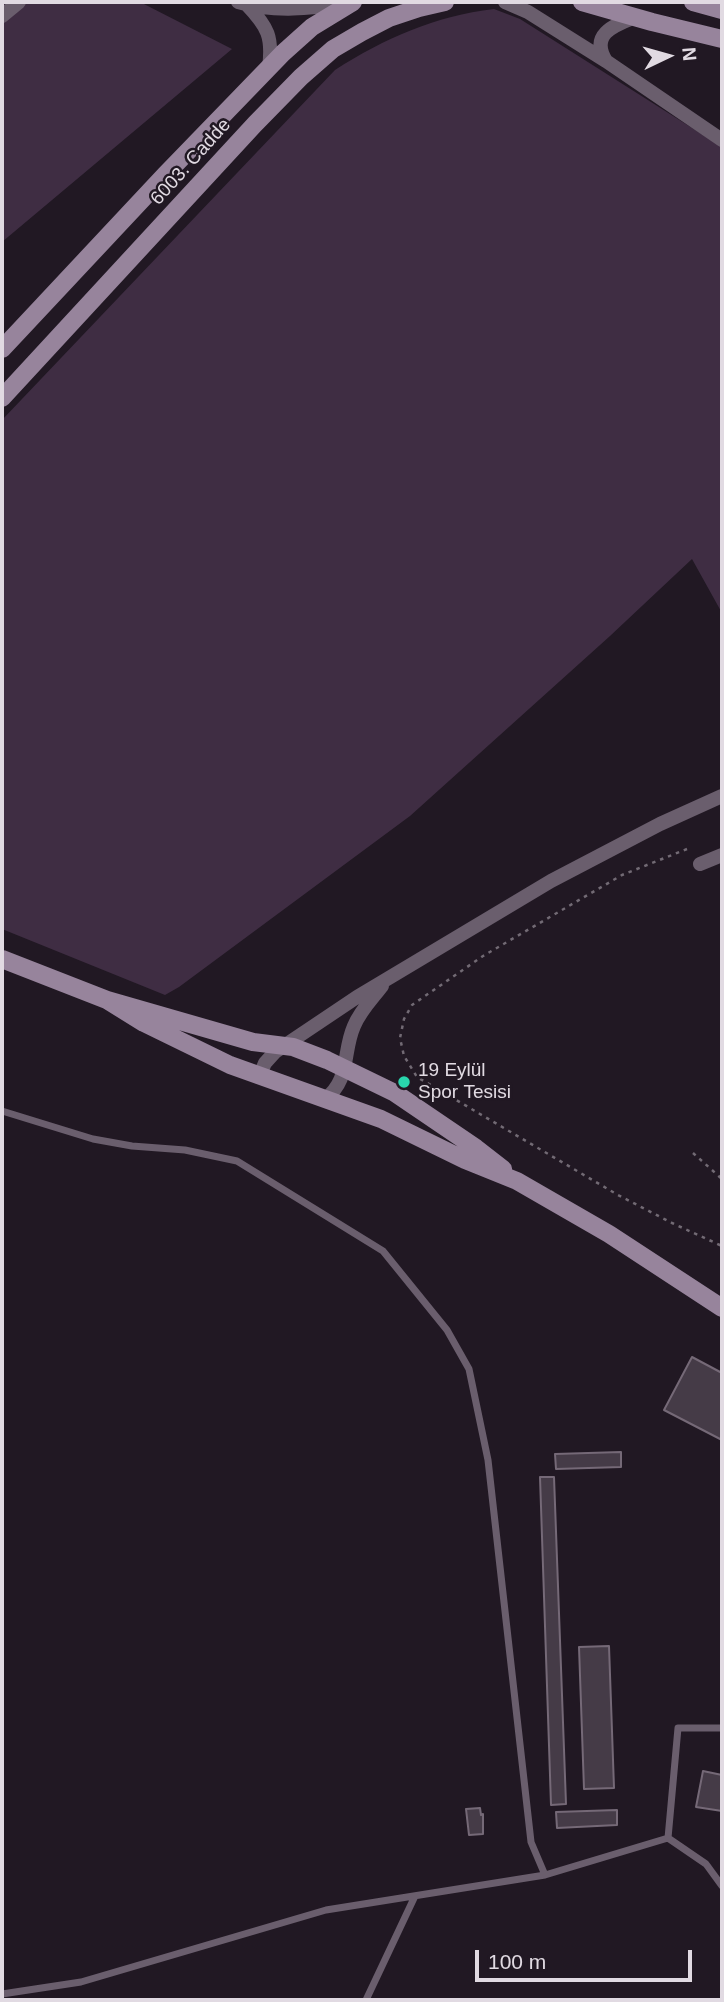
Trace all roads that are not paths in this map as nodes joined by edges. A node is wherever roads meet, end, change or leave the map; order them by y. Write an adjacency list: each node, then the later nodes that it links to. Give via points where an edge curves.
1 (19, 2): 9 (street)
2 (445, 2): 16 (main road, 6003. Cadde, via 389,18 362,32 301,77)
3 (505, 2): 12 (street)
4 (582, 2): 10 (main road)
5 (693, 2): 8 (main road)
6 (242, 3): 7 (street, via 288,10); 13 (street, via 263,22 269,36)
7 (352, 3): 13 (main road, 6003. Cadde, via 312,27)
8 (722, 10)
9 (2, 16)
10 (635, 17): 11 (main road); 12 (street, via 610,27 603,36 600,45)
11 (722, 39)
12 (607, 61): 14 (street)
13 (269, 68): 15 (main road, 6003. Cadde)
14 (722, 140)
15 (2, 349)
16 (2, 398)
17 (722, 796): 21 (street, via 551,881)
18 (722, 855): 19 (street)
19 (700, 864)
20 (2, 959): 22 (main road)
21 (387, 980): 23 (street); 24 (street, via 354,1026)
22 (107, 1000): 23 (main road, via 253,1042); 25 (main road, via 182,1043)
23 (284, 1045): 24 (main road); 25 (street, via 265,1063)
24 (345, 1068): 26 (street); 28 (main road, via 427,1113)
25 (259, 1077): 26 (main road)
26 (324, 1100): 28 (main road, via 381,1119)
27 (2, 1111): 32 (lane, via 93,1139 237,1161 383,1251 447,1330 469,1369 488,1460 531,1842)
28 (517, 1181): 29 (main road)
29 (722, 1308)
30 (722, 1728): 31 (lane, via 678,1728)
31 (668, 1838): 32 (lane); 33 (lane, via 706,1864)
32 (545, 1875): 34 (lane)
33 (722, 1886)
34 (415, 1896): 35 (lane, via 326,1910 81,1982); 36 (lane)
35 (2, 1994)
36 (366, 2000)

